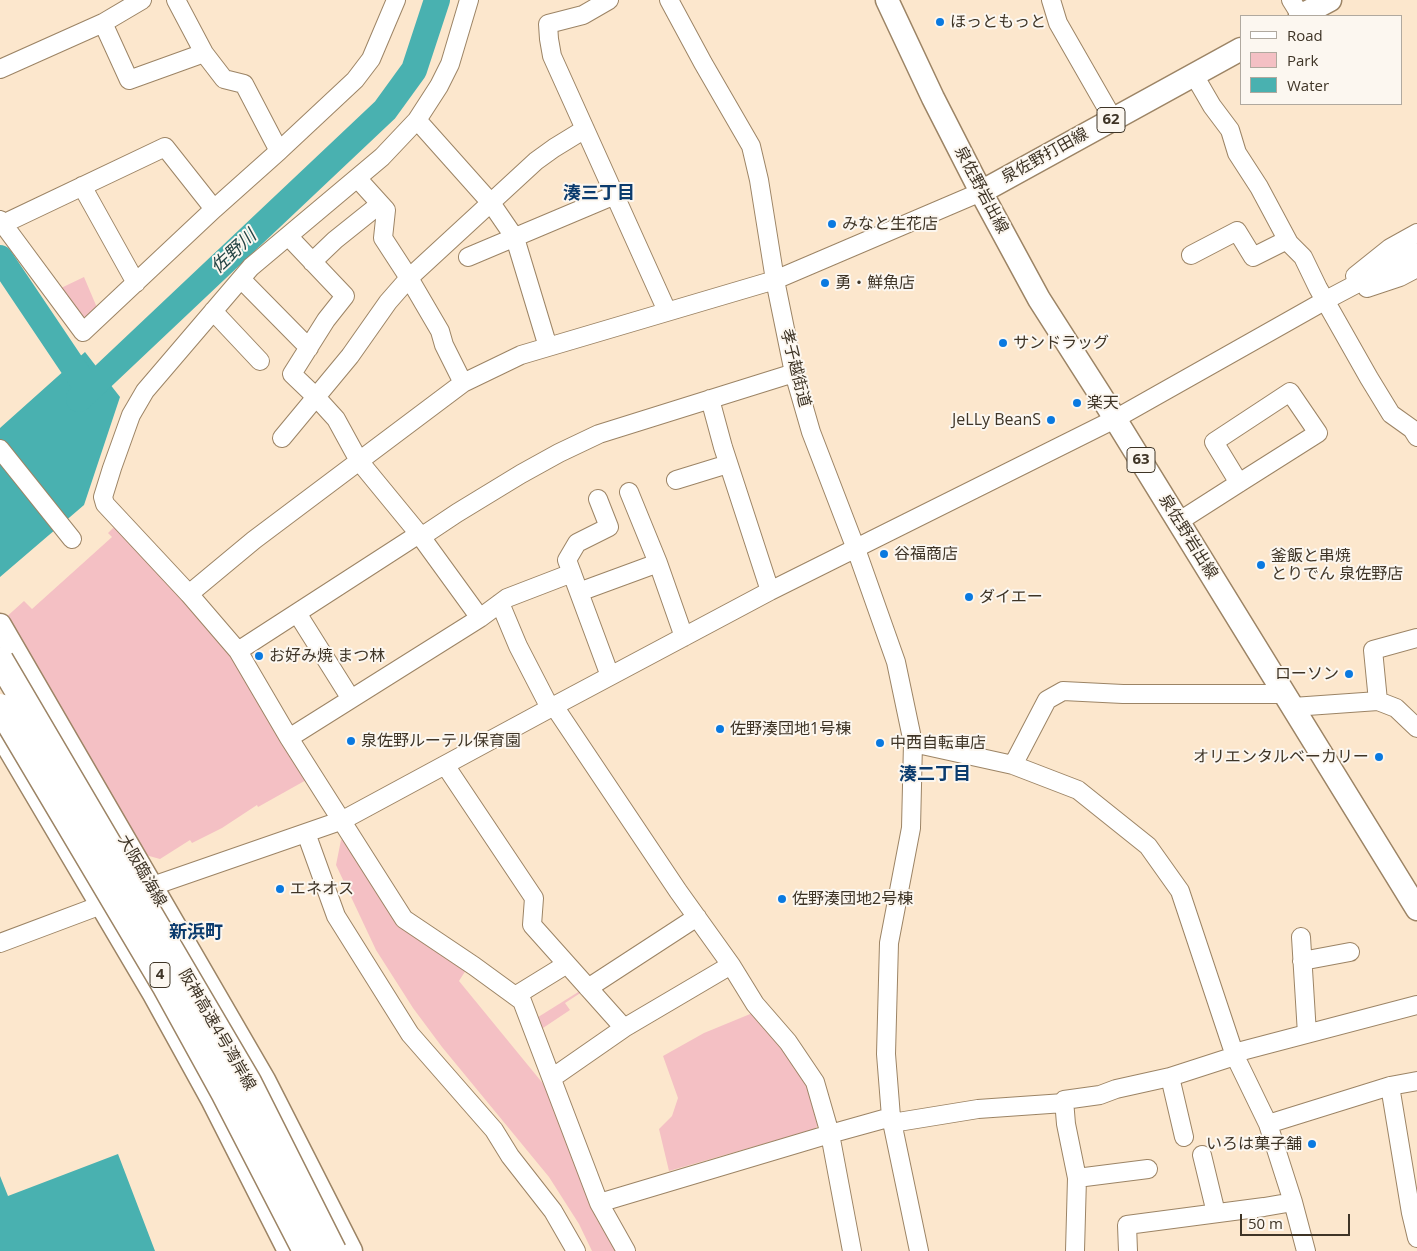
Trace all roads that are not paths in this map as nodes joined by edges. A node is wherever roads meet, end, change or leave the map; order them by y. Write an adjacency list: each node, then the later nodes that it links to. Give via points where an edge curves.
1 (142, 0): 13 (street)
2 (176, 0): 15 (street)
3 (396, 0): 21 (street, via 370,59 355,80)
4 (469, 0): 19 (street, via 450,64)
5 (608, 0): 20 (street, via 583,15 548,24 552,56)
6 (669, 0): 41 (street, 孝子越街道, via 751,146)
7 (887, 0): 24 (main road, 泉佐野岩出線 / 63)
8 (1051, 0): 18 (street, via 1058,22)
9 (1292, 0): 11 (street)
10 (1330, 0): 12 (main road)
11 (1300, 15)
12 (1303, 15)
13 (103, 23): 15 (street, via 129,80); 16 (street)
14 (1240, 50): 17 (main road, 泉佐野打田線 / 62)
15 (204, 52): 21 (street, via 224,79 244,84)
16 (0, 70)
17 (1194, 75): 18 (main road, 泉佐野打田線 / 62); 33 (street, via 1230,130 1236,153 1259,187)
18 (1113, 119): 24 (main road, 泉佐野打田線 / 62)
19 (417, 120): 22 (street); 26 (street)
20 (585, 129): 25 (street); 26 (street, via 536,161)
21 (279, 151): 28 (street)
22 (357, 178): 27 (street); 31 (street)
23 (82, 186): 28 (street, via 165,147); 29 (street); 42 (street)
24 (981, 192): 41 (street); 53 (main road, 泉佐野岩出線 / 63, via 1039,299)
25 (615, 195): 32 (street); 45 (street)
26 (491, 203): 32 (street); 39 (street)
27 (380, 204): 37 (street); 39 (street, via 386,210 384,238)
28 (214, 209): 42 (street)
29 (1, 222): 42 (street, via 83,332)
30 (1417, 233): 43 (street, via 1390,248)
31 (288, 236): 37 (street); 40 (street, via 250,267)
32 (515, 238): 36 (street); 46 (street)
33 (1287, 240): 35 (street, via 1253,257 1237,231); 43 (street, via 1302,257)
34 (1417, 252): 43 (street)
35 (1191, 256)
36 (468, 257)
37 (312, 262): 47 (street, via 345,296)
38 (1417, 268): 43 (street, via 1400,277)
39 (409, 278): 50 (street, via 440,331); 51 (street)
40 (241, 279): 44 (street); 47 (street)
41 (775, 280): 45 (street); 49 (street, 孝子越街道)
42 (136, 283)
43 (1326, 300): 53 (street); 54 (street, via 1392,414)
44 (213, 311): 48 (street); 71 (street, via 145,391 131,415 103,497 104,504)
45 (667, 311): 46 (street)
46 (548, 347): 50 (street, via 521,355)
47 (309, 348): 51 (street, via 292,374)
48 (260, 361)
49 (794, 373): 52 (street); 66 (street, 孝子越街道, via 811,432)
50 (463, 383): 57 (street)
51 (316, 397): 55 (street); 57 (street, via 336,419)
52 (710, 399): 58 (street); 64 (street, via 584,441 521,474)
53 (1115, 419): 63 (main road, 泉佐野岩出線 / 63); 66 (street)
54 (1415, 430)
55 (282, 438)
56 (0, 449): 65 (street)
57 (359, 460): 64 (street); 71 (street)
58 (728, 464): 59 (street); 69 (street)
59 (676, 480)
60 (1240, 483): 60 (street, via 1318,433 1290,392 1214,442); 63 (street)
61 (629, 492): 67 (street)
62 (598, 499): 68 (street, via 608,527 577,543 567,560)
63 (1178, 522): 82 (main road, 泉佐野岩出線 / 63)
64 (420, 535): 73 (street); 74 (street)
65 (72, 539)
66 (856, 549): 69 (street); 89 (street, 孝子越街道, via 896,662)
67 (658, 563): 70 (street); 76 (street)
68 (572, 573): 70 (street); 72 (street)
69 (770, 591): 76 (street)
70 (579, 592): 80 (street)
71 (189, 594): 78 (street)
72 (500, 603): 74 (street); 85 (street, via 518,646)
73 (297, 613): 78 (street); 81 (street)
74 (480, 618): 81 (street)
75 (0, 625): 94 (main road, 大阪臨海線)
76 (684, 637): 80 (street)
77 (1417, 638): 83 (street, via 1373,650)
78 (238, 651): 88 (street)
79 (0, 660): 128 (highway, 阪神高速4号湾岸線 / 4, bridge, via 248,1082)
80 (610, 676): 85 (street)
81 (350, 699): 88 (street)
82 (1289, 701): 83 (street); 91 (street, via 1063,691 1047,700); 96 (main road, 泉佐野岩出線 / 63)
83 (1378, 701): 86 (street, via 1396,708)
84 (0, 707): 127 (highway, 阪神高速4号湾岸線 / 4, bridge, via 165,985)
85 (552, 707): 90 (street); 97 (street)
86 (1417, 728)
87 (0, 733): 95 (main road)
88 (289, 738): 92 (street)
89 (914, 743): 91 (street); 115 (street, 孝子越街道, via 911,828 889,943 886,1054)
90 (445, 765): 92 (street); 102 (street, via 534,898 532,925)
91 (1013, 765): 109 (street, via 1078,790 1148,846 1180,891)
92 (343, 820): 93 (street); 105 (street, via 404,919)
93 (306, 833): 94 (street); 130 (street, via 336,916 410,1034 494,1130 553,1211)
94 (151, 886): 95 (street); 129 (main road, 大阪臨海線, via 264,1080)
95 (102, 904): 99 (street); 126 (main road, via 204,1085)
96 (1417, 908)
97 (697, 917): 103 (street); 104 (street)
98 (1301, 937): 101 (street)
99 (0, 943)
100 (1350, 952): 101 (street)
101 (1302, 961): 108 (street)
102 (567, 964): 104 (street); 105 (street)
103 (731, 965): 107 (street); 117 (street, via 755,1004 788,1042 815,1082)
104 (588, 988): 107 (street)
105 (515, 996): 111 (street, via 522,1002)
106 (1417, 1005): 108 (street)
107 (624, 1028): 111 (street)
108 (1307, 1034): 109 (street)
109 (1235, 1054): 110 (street); 116 (street)
110 (1170, 1076): 114 (street, via 1100,1095 1064,1100); 118 (street)
111 (552, 1078): 123 (street)
112 (1417, 1081): 113 (street)
113 (1390, 1086): 116 (street); 125 (street)
114 (1064, 1103): 115 (street); 121 (street)
115 (892, 1120): 117 (street); 133 (street, 孝子越街道)
116 (1268, 1124): 122 (street)
117 (830, 1134): 123 (street); 132 (street)
118 (1184, 1137)
119 (1202, 1155): 124 (street)
120 (1148, 1169): 121 (street)
121 (1077, 1178): 134 (street)
122 (1293, 1202): 124 (street); 136 (street)
123 (599, 1203): 131 (street)
124 (1216, 1213): 135 (street, via 1127,1224)
125 (1417, 1238)
126 (289, 1251)
127 (306, 1251)
128 (334, 1251)
129 (351, 1251)
130 (576, 1251)
131 (626, 1251)
132 (852, 1251)
133 (919, 1251)
134 (1075, 1251)
135 (1128, 1251)
136 (1306, 1251)

